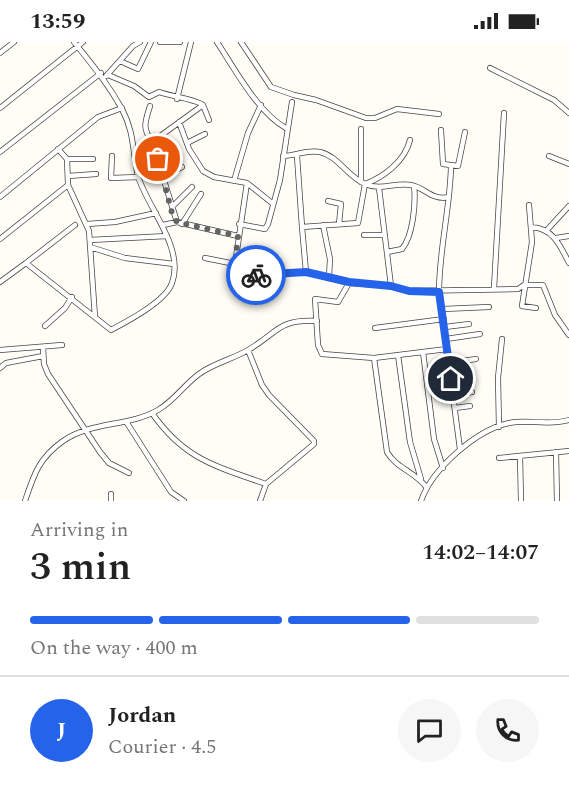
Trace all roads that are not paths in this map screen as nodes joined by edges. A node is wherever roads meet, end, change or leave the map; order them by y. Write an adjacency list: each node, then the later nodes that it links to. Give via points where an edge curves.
1 (14, 42): 11 (street)
2 (83, 42): 10 (street)
3 (140, 42): 12 (street)
4 (151, 42): 12 (street, via 138,69)
5 (160, 42): 6 (street)
6 (180, 42)
7 (191, 42): 15 (street)
8 (217, 42): 18 (street)
9 (241, 42): 24 (street, via 271,87 366,118 397,109)
10 (76, 44): 14 (street); 20 (street)
11 (0, 53)
12 (120, 61): 14 (street)
13 (490, 68): 23 (street, via 554,100)
14 (104, 75): 15 (street, via 149,97 159,92); 21 (street); 36 (street)
15 (177, 99): 17 (street)
16 (292, 102): 27 (street)
17 (203, 105): 25 (street); 26 (street)
18 (261, 105): 27 (street, via 273,121); 50 (street)
19 (150, 106): 33 (street, via 143,125)
20 (0, 108)
21 (122, 108): 35 (street, via 98,117); 49 (street, via 134,139)
22 (504, 113): 97 (street)
23 (569, 113)
24 (439, 114)
25 (209, 120)
26 (179, 122): 33 (street); 34 (street)
27 (286, 128): 38 (street)
28 (361, 129): 52 (street)
29 (441, 130): 45 (street, via 443,164)
30 (465, 132): 45 (street, via 458,166)
31 (205, 134): 34 (street)
32 (410, 140): 52 (street, via 407,152 380,179)
33 (152, 142): 48 (street)
34 (187, 143): 50 (street, via 203,171)
35 (58, 149): 41 (street); 58 (street)
36 (0, 152)
37 (112, 156): 49 (street, via 111,178)
38 (283, 156): 39 (street); 61 (street)
39 (297, 156): 52 (street, via 308,151 321,152); 73 (street)
40 (549, 156): 43 (street)
41 (67, 159): 42 (street); 47 (street)
42 (93, 159)
43 (569, 164)
44 (182, 167): 48 (street)
45 (451, 167): 59 (street)
46 (96, 174): 47 (street)
47 (68, 176): 53 (street)
48 (164, 176): 64 (street)
49 (139, 177): 65 (street)
50 (234, 181): 51 (street)
51 (247, 183): 61 (street); 68 (street)
52 (363, 183): 56 (street); 69 (street, via 360,223)
53 (68, 185): 67 (street); 82 (street)
54 (414, 186): 56 (street); 59 (street, via 441,200); 85 (street, via 408,240 402,249)
55 (192, 187): 64 (street)
56 (380, 188): 77 (street)
57 (201, 194): 66 (street)
58 (0, 196)
59 (449, 197): 98 (street)
60 (327, 201): 69 (street, via 341,204)
61 (272, 203): 68 (street, via 265,229)
62 (530, 205): 74 (street)
63 (569, 206): 75 (street)
64 (172, 207): 66 (street)
65 (156, 213): 67 (street); 71 (street)
66 (180, 223): 71 (street); 79 (street)
67 (87, 224): 83 (street)
68 (239, 224): 79 (street)
69 (339, 224): 72 (street)
70 (75, 225): 87 (street)
71 (163, 225): 78 (street)
72 (323, 225): 73 (street); 92 (street, via 330,259)
73 (302, 227): 91 (street)
74 (531, 227): 75 (street); 95 (street)
75 (546, 231): 81 (street)
76 (364, 235): 77 (street)
77 (385, 235): 85 (street)
78 (167, 236): 83 (street); 89 (street)
79 (238, 236): 90 (street)
80 (569, 236): 81 (street)
81 (556, 238): 88 (street)
82 (0, 239)
83 (90, 240): 84 (street)
84 (90, 247): 89 (street, via 125,258); 103 (street)
85 (387, 252): 96 (street)
86 (205, 258): 90 (street)
87 (26, 263): 93 (street); 99 (street)
88 (569, 263)
89 (174, 264): 103 (street, via 171,286 138,314 111,330)
90 (235, 264): 91 (street, via 255,275)
91 (306, 272): 92 (street)
92 (329, 277): 94 (street)
93 (0, 282)
94 (349, 282): 96 (street); 105 (street, via 338,302 315,299)
95 (524, 285): 97 (street, via 518,289); 101 (street, via 522,307); 111 (street, via 543,285 555,315)
96 (391, 286): 98 (street)
97 (494, 288): 98 (street)
98 (439, 292): 102 (street)
99 (72, 297): 103 (street); 107 (street)
100 (489, 307): 102 (street)
101 (536, 308)
102 (442, 309): 104 (street)
103 (95, 317)
104 (444, 319): 108 (street); 109 (street)
105 (317, 321): 118 (street, via 286,323); 122 (street, via 322,354)
106 (469, 324): 108 (street)
107 (45, 326)
108 (445, 327): 112 (street)
109 (375, 328)
110 (480, 334): 112 (street)
111 (569, 335)
112 (446, 339): 116 (street)
113 (502, 339): 133 (street)
114 (62, 345): 115 (street)
115 (43, 348): 117 (street); 121 (street)
116 (447, 349): 119 (street); 124 (street)
117 (0, 350)
118 (248, 351): 130 (street, via 199,374); 143 (street, via 269,395 314,441)
119 (423, 352): 120 (street); 140 (street, via 434,439)
120 (399, 355): 122 (street); 142 (street, via 410,442)
121 (43, 356): 125 (street, via 6,363); 134 (street, via 48,374)
122 (374, 358): 142 (street, via 387,452)
123 (476, 359): 124 (street)
124 (449, 363): 127 (street)
125 (0, 368)
126 (472, 392): 127 (street)
127 (453, 394): 129 (street)
128 (470, 406): 129 (street)
129 (455, 408): 135 (street)
130 (152, 413): 132 (street); 143 (street, via 180,447 225,470)
131 (569, 420): 133 (street)
132 (127, 423): 134 (street, via 107,423); 148 (street, via 171,492)
133 (499, 427): 135 (street)
134 (87, 431): 141 (street, via 109,463); 146 (street, via 65,440 47,454 37,466)
135 (460, 449): 140 (street)
136 (569, 451): 137 (street)
137 (556, 452): 138 (street); 152 (street)
138 (520, 456): 139 (street); 151 (street)
139 (499, 458)
140 (443, 468): 144 (street)
141 (129, 472)
142 (422, 480): 144 (street)
143 (266, 484): 149 (street)
144 (427, 488): 150 (street)
145 (111, 494): 147 (street)
146 (25, 501)
147 (111, 501)
148 (184, 501)
149 (260, 501)
150 (421, 501)
151 (520, 501)
152 (557, 501)

